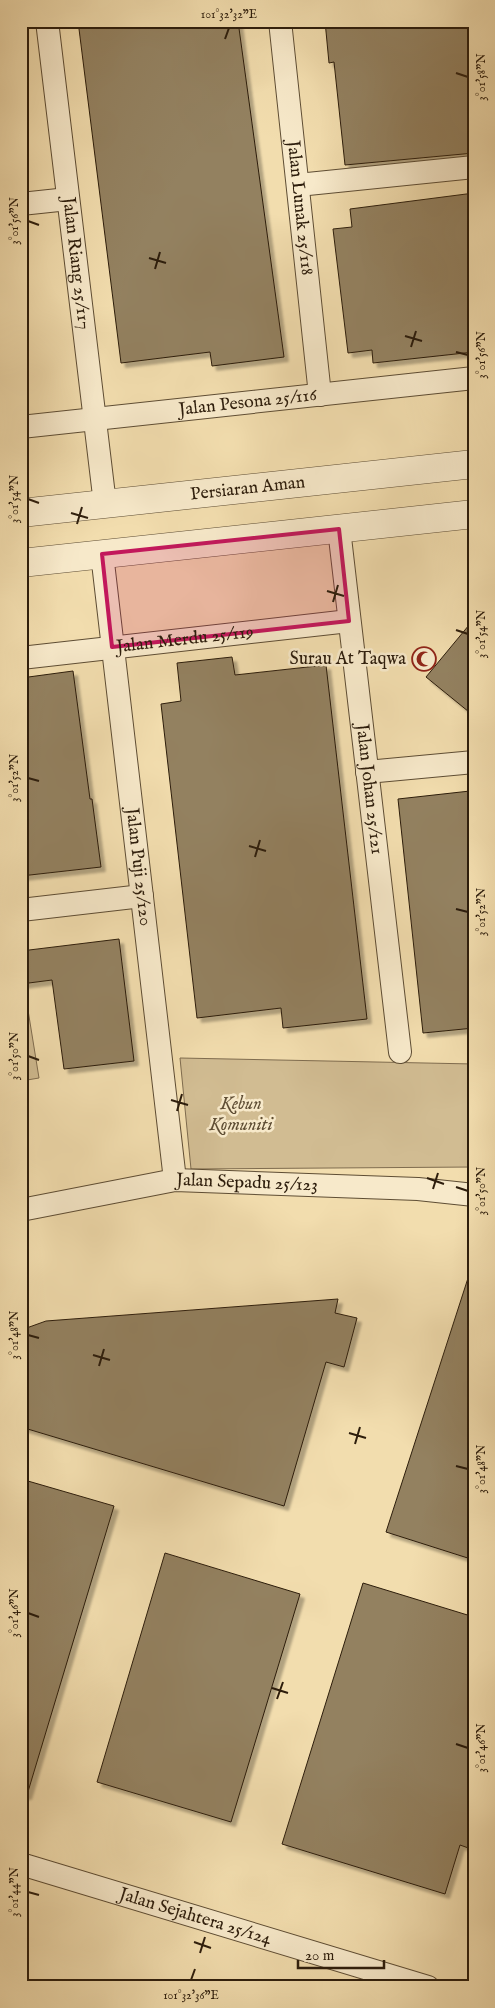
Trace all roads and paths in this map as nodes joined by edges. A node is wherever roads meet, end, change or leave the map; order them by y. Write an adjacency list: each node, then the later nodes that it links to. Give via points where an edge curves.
1 (47, 21): 5 (street, Jalan Riang 25/117)
2 (280, 21): 4 (street, Jalan Lunak 25/118)
3 (474, 167): 4 (street)
4 (298, 185): 8 (street, Jalan Lunak 25/118)
5 (68, 199): 6 (street); 9 (street, Jalan Riang 25/117)
6 (21, 204)
7 (474, 378): 8 (street, Jalan Pesona 25/116)
8 (320, 395): 9 (street, Jalan Pesona 25/116)
9 (95, 419): 10 (street, Jalan Pesona 25/116); 12 (street, Jalan Riang 25/117)
10 (21, 427)
11 (474, 464): 12 (street, Persiaran Aman)
12 (105, 504): 13 (street, Persiaran Aman)
13 (21, 514)
14 (474, 514): 15 (street)
15 (339, 529): 16 (street); 18 (street, Jalan Johan 25/121)
16 (102, 554): 17 (street); 19 (street, Jalan Puji 25/120)
17 (21, 563)
18 (349, 621): 19 (street, Jalan Merdu 25/119); 22 (street, Jalan Johan 25/121)
19 (112, 648): 20 (street, Jalan Merdu 25/119); 23 (street, Jalan Puji 25/120)
20 (21, 658)
21 (474, 762): 22 (street)
22 (367, 772): 25 (street, Jalan Johan 25/121)
23 (142, 896): 24 (street); 26 (street, Jalan Puji 25/120)
24 (21, 910)
25 (400, 1052)
26 (175, 1180): 27 (street, Jalan Sepadu 25/123, via 418,1189); 28 (street, Jalan Sepadu 25/123)
27 (474, 1195)
28 (21, 1210)
29 (21, 1864): 30 (street, Jalan Sejahtera 25/124)
30 (428, 1987)

